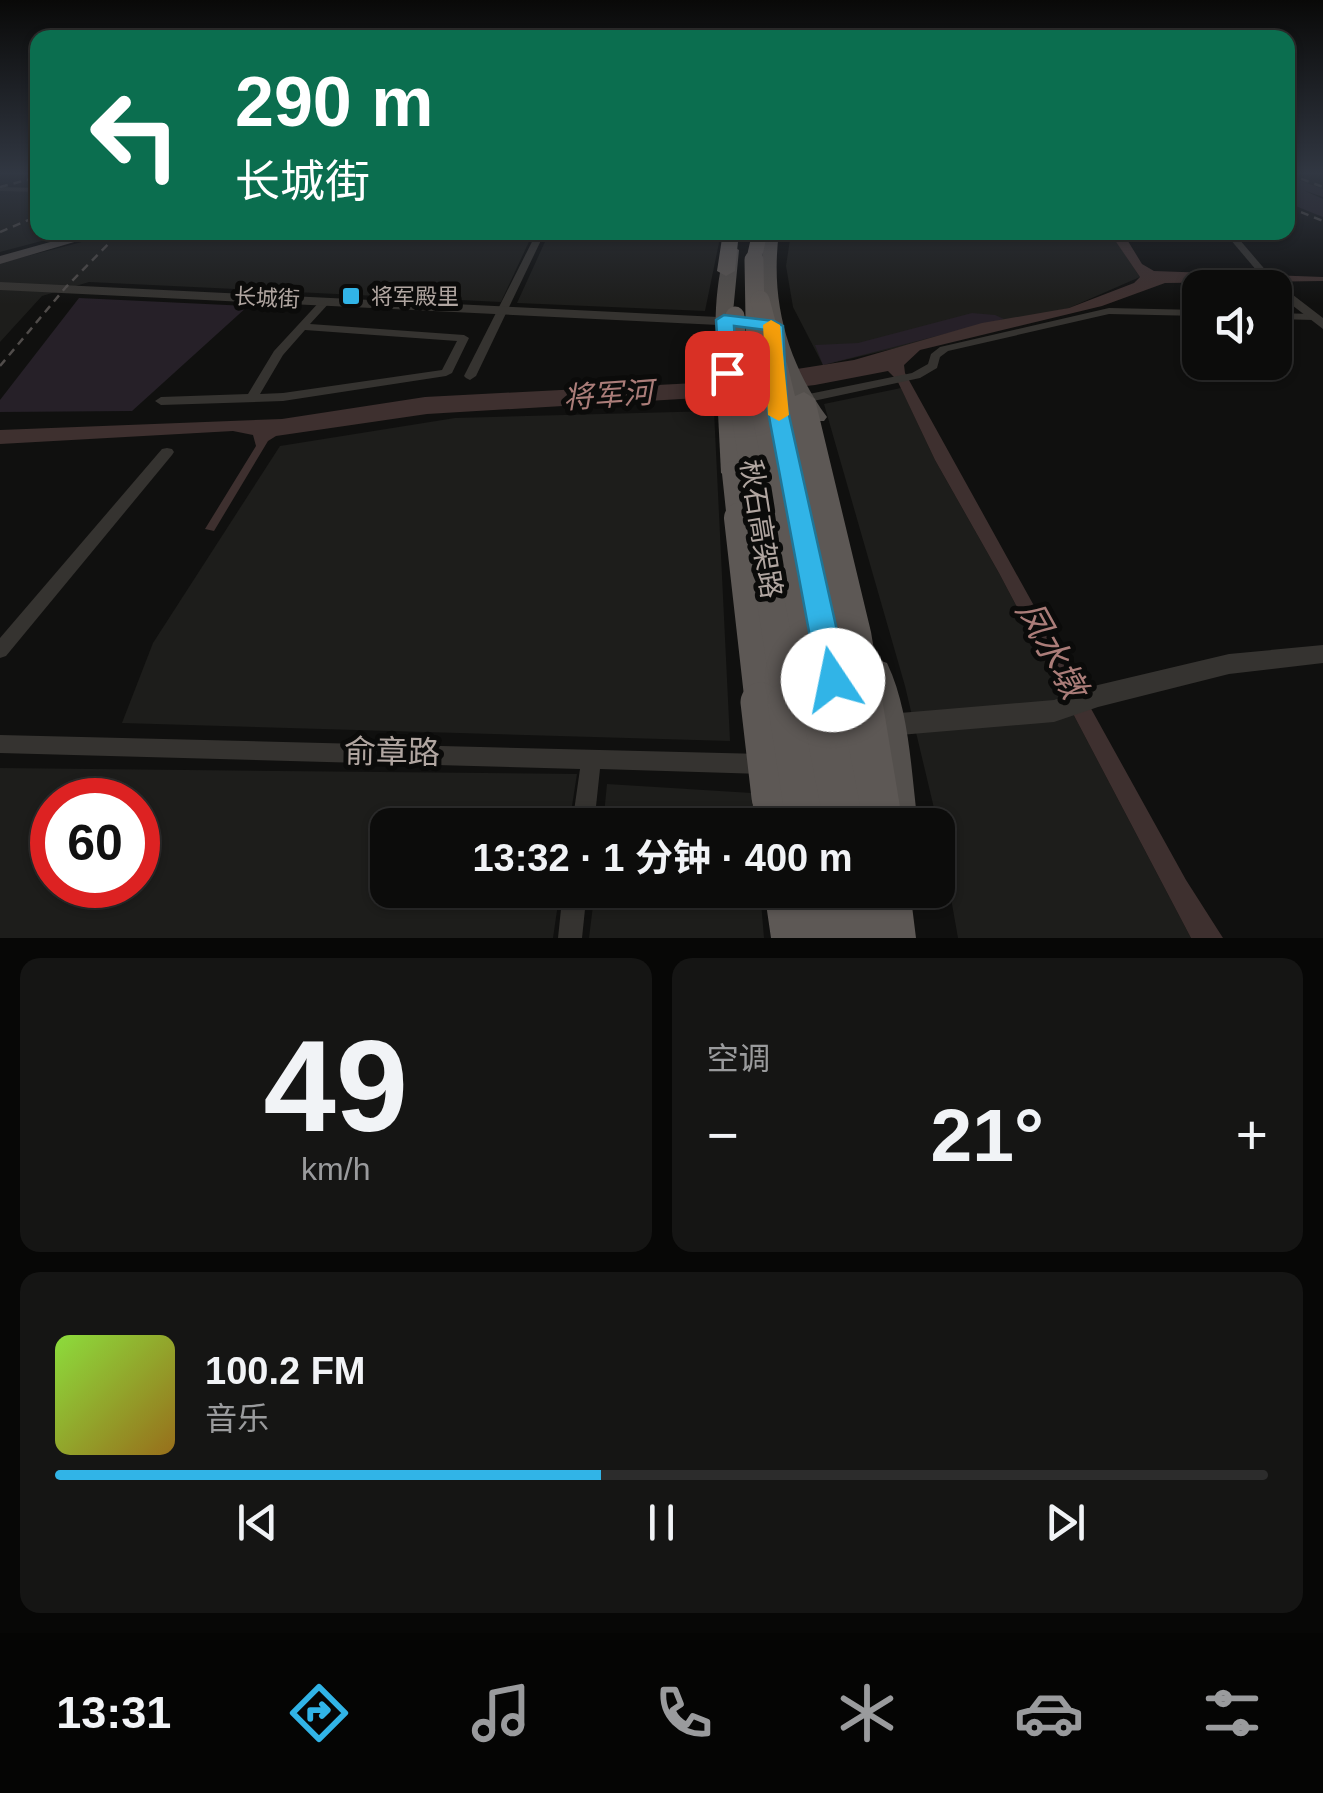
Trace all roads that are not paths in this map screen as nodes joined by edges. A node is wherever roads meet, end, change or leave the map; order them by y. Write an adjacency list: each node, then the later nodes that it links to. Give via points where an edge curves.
1 (63, 240): 9 (main road)
2 (71, 240): 9 (main road)
3 (537, 240): 15 (street)
4 (735, 240): 11 (highway)
5 (744, 240): 37 (highway, 秋石高架路, bridge, via 736,272 736,364)
6 (756, 240): 11 (highway, 秋石高架路, bridge)
7 (771, 240): 20 (main road, via 766,274)
8 (1235, 240): 10 (street)
9 (0, 258)
10 (1261, 270)
11 (739, 272): 18 (main road); 38 (highway, 秋石高架路, bridge); 40 (highway, bridge, via 777,363 838,639)
12 (0, 286): 14 (street, 长城街)
13 (1292, 298): 19 (street)
14 (326, 300): 15 (street, 长城街); 21 (street)
15 (505, 308): 18 (street, 长城街); 22 (street)
16 (1182, 313): 24 (street, via 1099,313 944,349 933,366 886,384)
17 (1292, 318): 19 (street)
18 (724, 320): 20 (street, 长城街); 23 (main road)
19 (1319, 321)
20 (774, 326): 24 (main road)
21 (302, 327): 25 (street); 25 (street, via 464,338 446,373)
22 (470, 376)
23 (728, 386): 33 (main road); 35 (highway, bridge)
24 (792, 386): 30 (main road, via 819,419); 39 (main road); 41 (highway, via 855,632)
25 (252, 398): 26 (street)
26 (161, 401)
27 (166, 452): 28 (street)
28 (0, 651)
29 (1323, 654): 30 (street, via 1230,664 986,719)
30 (888, 725): 42 (main road)
31 (0, 744): 32 (street, 俞章路)
32 (592, 758): 33 (street, 俞章路); 34 (street)
33 (784, 765): 36 (main road)
34 (585, 808)
35 (773, 808)
36 (788, 808)
37 (803, 808)
38 (841, 808)
39 (858, 808)
40 (859, 808)
41 (880, 808)
42 (898, 808)
43 (573, 908): 51 (street)
44 (790, 908): 52 (highway)
45 (796, 908): 52 (main road)
46 (816, 908): 53 (highway)
47 (859, 908): 54 (highway)
48 (876, 908): 55 (main road)
49 (892, 908): 56 (highway)
50 (909, 908): 57 (main road)
51 (570, 938)
52 (797, 938)
53 (820, 938)
54 (864, 938)
55 (882, 938)
56 (894, 938)
57 (912, 938)

